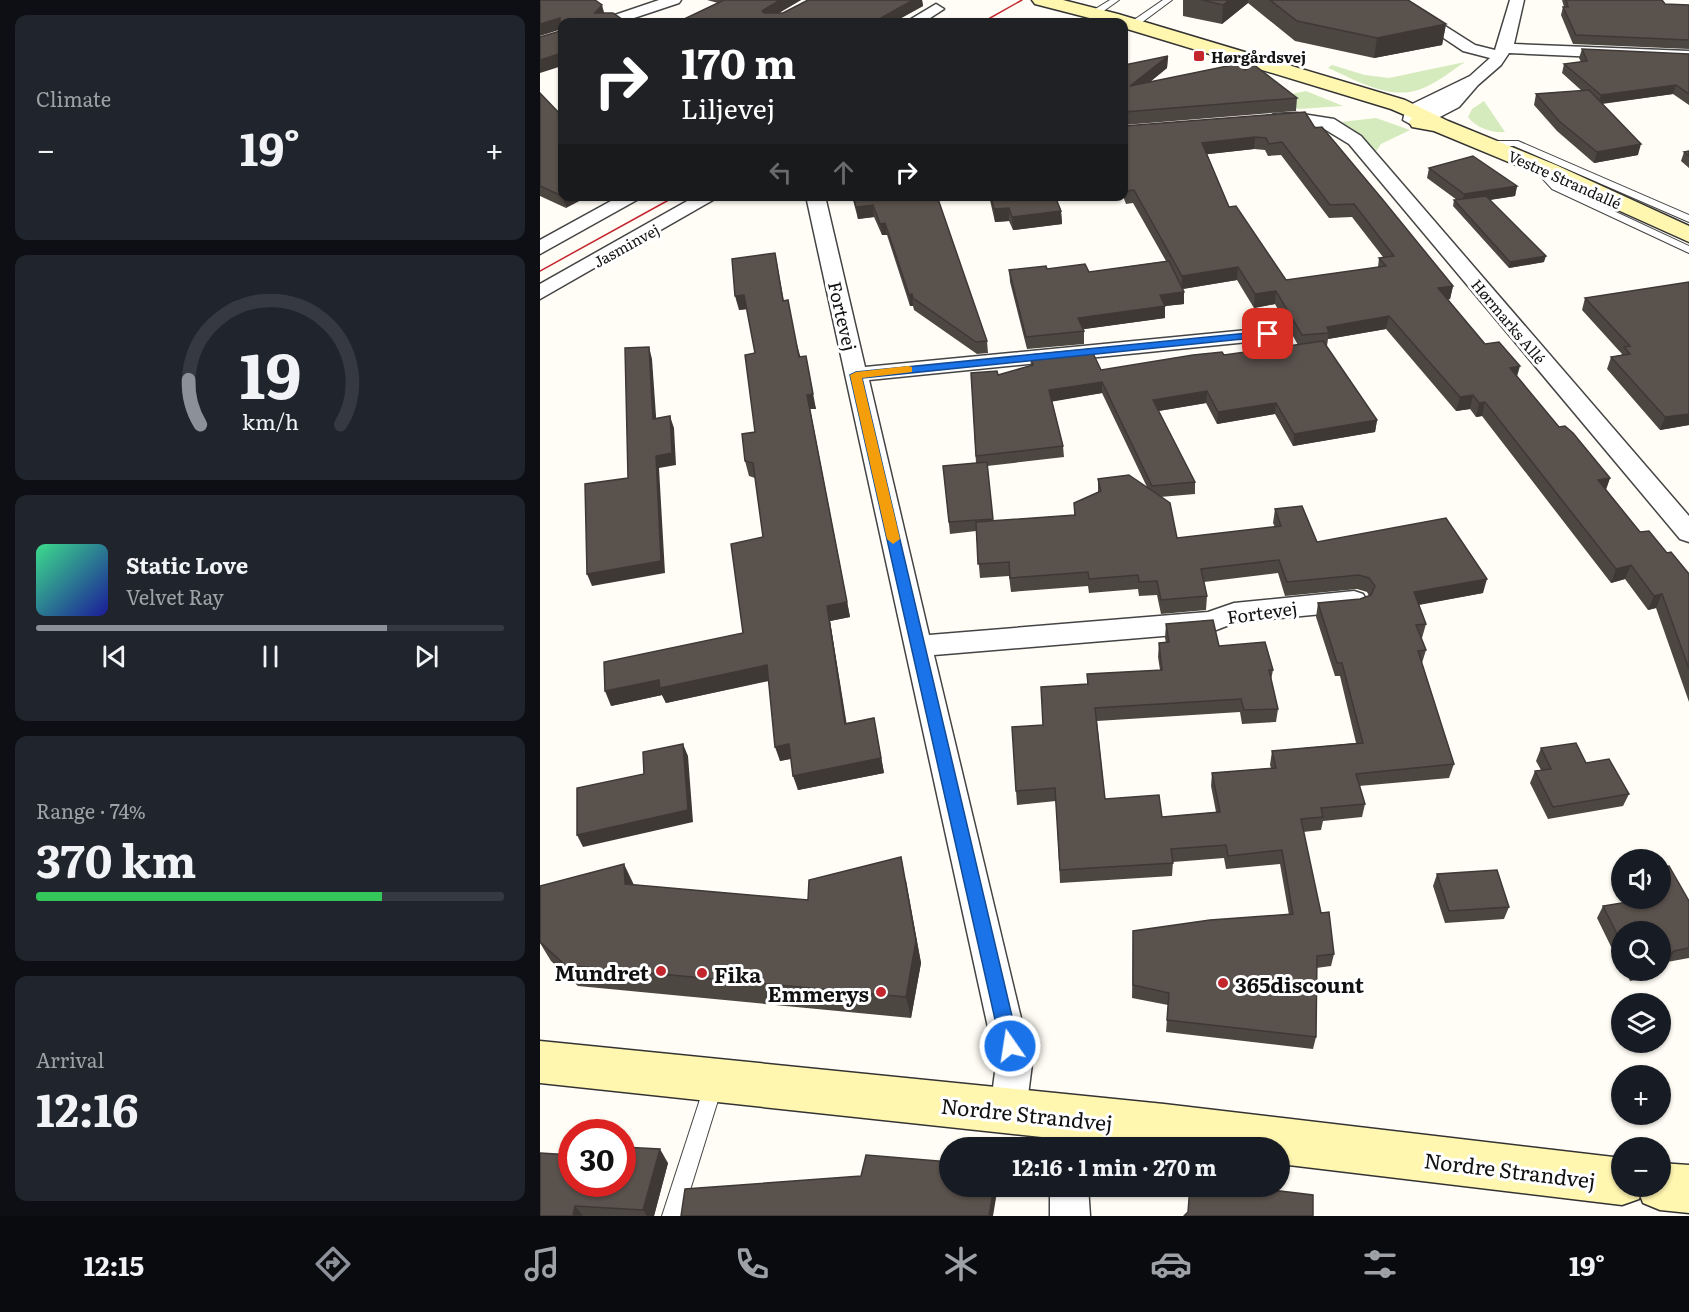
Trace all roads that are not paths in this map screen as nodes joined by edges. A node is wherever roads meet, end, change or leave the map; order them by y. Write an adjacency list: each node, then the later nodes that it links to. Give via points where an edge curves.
1 (644, 0): 7 (street)
2 (1041, 0): 9 (street, Vestre Strandallé)
3 (1114, 0): 9 (lane)
4 (1168, 0): 14 (lane)
5 (1517, 0): 15 (street)
6 (1392, 2): 15 (street, via 1469,48)
7 (668, 7): 10 (street)
8 (936, 9): 11 (street)
9 (1095, 13): 12 (street, Vestre Strandallé)
10 (624, 18)
11 (921, 18)
12 (1113, 18)
13 (1128, 22): 14 (street, Vestre Strandallé)
14 (1134, 24): 17 (street, Vestre Strandallé, via 1322,82 1363,102)
15 (1502, 52): 16 (street); 17 (street, via 1462,97)
16 (1689, 56)
17 (1423, 119): 19 (street, Vestre Strandallé)
18 (1256, 121): 31 (street, Hørmarks Allé, via 1305,117 1339,128 1355,140)
19 (1485, 144): 20 (street, Vestre Strandallé); 24 (lane, via 1515,143)
20 (1548, 170): 25 (street, Vestre Strandallé); 27 (lane, via 1546,177 1555,187)
21 (625, 201): 26 (street)
22 (702, 201): 28 (street, Jasminvej)
23 (816, 201): 30 (street, Fortevej)
24 (1689, 219)
25 (1689, 235)
26 (540, 249)
27 (1689, 250)
28 (540, 293)
29 (1268, 334): 30 (street)
30 (856, 375): 33 (street, Fortevej)
31 (1689, 533)
32 (1357, 601): 33 (street, Fortevej, via 1234,613 1211,622)
33 (917, 646): 36 (street, Fortevej, via 1014,1064)
34 (540, 1062): 35 (street, Nordre Strandvej)
35 (715, 1081): 36 (street, Nordre Strandvej); 42 (lane)
36 (1008, 1111): 37 (street, Nordre Strandvej)
37 (1071, 1133): 38 (street, Nordre Strandvej)
38 (1611, 1181)
39 (1671, 1188): 40 (street)
40 (1689, 1190)
41 (1069, 1197): 43 (street)
42 (672, 1216)
43 (1070, 1216)

